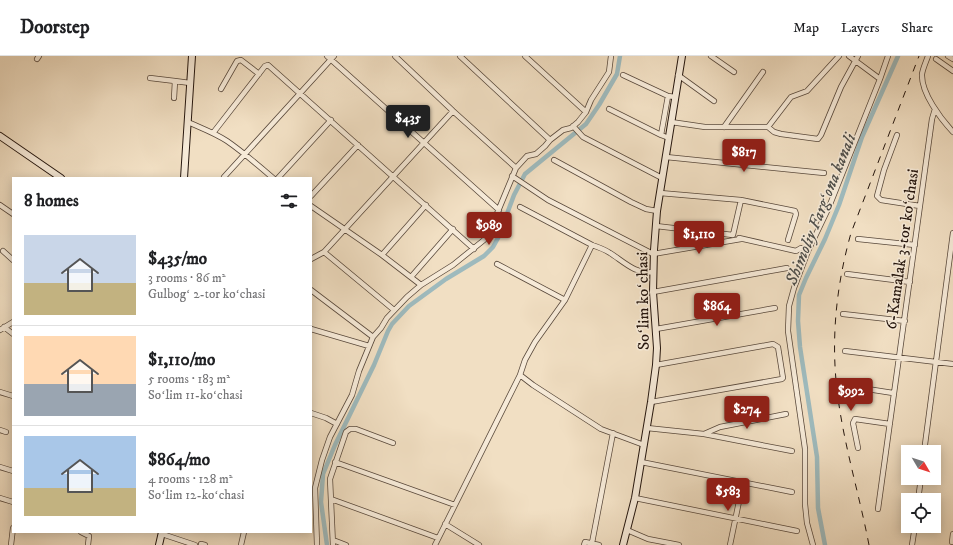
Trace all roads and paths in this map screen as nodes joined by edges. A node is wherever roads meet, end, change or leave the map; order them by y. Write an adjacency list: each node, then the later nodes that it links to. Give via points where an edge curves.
1 (192, 56): 27 (street)
2 (395, 56): 36 (street)
3 (460, 56): 50 (street)
4 (525, 56): 37 (street)
5 (611, 56): 37 (street, via 609,72)
6 (682, 56): 23 (street, Soʻlim koʻchasi)
7 (711, 56): 19 (street)
8 (839, 56): 43 (street, via 807,91 791,97)
9 (849, 56): 17 (street)
10 (858, 56): 17 (street)
11 (888, 56): 25 (street)
12 (928, 56): 34 (street, via 922,78)
13 (948, 56): 16 (street)
14 (331, 57): 29 (street); 51 (street)
15 (936, 59): 18 (street)
16 (953, 59)
17 (855, 62): 25 (street); 43 (street, via 818,139 781,134)
18 (953, 71)
19 (734, 72)
20 (764, 72): 42 (street)
21 (259, 74): 28 (street, via 239,60); 29 (street, via 268,65); 45 (street)
22 (623, 75): 30 (street)
23 (678, 75): 31 (street, Soʻlim koʻchasi); 33 (street)
24 (150, 78): 26 (street)
25 (880, 79): 89 (street, via 829,207)
26 (175, 81): 27 (street); 32 (street)
27 (190, 83): 39 (street)
28 (221, 89)
29 (301, 93): 38 (street); 53 (street)
30 (668, 96): 31 (street); 46 (street)
31 (675, 97): 40 (street, Soʻlim koʻchasi)
32 (174, 98)
33 (714, 101)
34 (935, 108): 44 (street); 71 (street, 6-Kamalak 3-tor koʻchasi)
35 (609, 109): 46 (street)
36 (453, 111): 51 (street); 56 (street)
37 (586, 112): 41 (street)
38 (331, 120): 52 (street); 63 (street)
39 (188, 122): 45 (street); 60 (street)
40 (671, 122): 42 (street); 49 (street, Soʻlim koʻchasi)
41 (573, 127): 50 (street); 65 (street, via 584,137)
42 (724, 127): 43 (street)
43 (768, 127)
44 (953, 132)
45 (213, 133): 53 (street)
46 (660, 135): 49 (street)
47 (898, 135): 71 (street, via 877,196 881,200)
48 (0, 136): 59 (street)
49 (669, 138): 54 (street, Soʻlim koʻchasi)
50 (550, 140): 56 (street, via 536,154 527,156)
51 (424, 142): 58 (street); 74 (street)
52 (358, 145): 58 (street); 67 (street)
53 (244, 154): 61 (street); 62 (street)
54 (666, 157): 57 (street); 65 (street, Soʻlim koʻchasi)
55 (554, 160): 75 (street, via 631,202)
56 (516, 168): 64 (street)
57 (824, 173)
58 (393, 176): 70 (street); 78 (street)
59 (60, 177)
60 (184, 177)
61 (224, 177)
62 (272, 177)
63 (279, 177)
64 (513, 177): 74 (street); 91 (street, via 548,200)
65 (662, 178): 66 (street, Soʻlim koʻchasi)
66 (660, 193): 68 (street); 75 (street, Soʻlim koʻchasi)
67 (312, 195)
68 (741, 200): 81 (street); 84 (street, via 795,211)
69 (0, 205): 76 (street)
70 (426, 206): 79 (street); 92 (street)
71 (920, 206): 86 (street, 6-Kamalak 3-tor koʻchasi)
72 (312, 207): 78 (street)
73 (520, 208): 85 (street)
74 (499, 210): 87 (street, via 488,235)
75 (657, 211): 77 (street, Soʻlim koʻchasi)
76 (12, 213)
77 (656, 226): 81 (street); 91 (street, Soʻlim koʻchasi)
78 (344, 229): 90 (street); 92 (street)
79 (453, 229): 87 (street); 99 (street)
80 (953, 233): 118 (street)
81 (734, 236): 82 (street)
82 (741, 239): 89 (street); 91 (street)
83 (858, 239): 86 (street)
84 (788, 240)
85 (592, 245): 97 (street, via 609,252 629,266 646,273); 104 (street)
86 (915, 245): 100 (street, 6-Kamalak 3-tor koʻchasi)
87 (474, 249): 101 (street, via 453,266)
88 (3, 250): 94 (street)
89 (808, 251): 185 (street, via 791,296 788,331 805,449 805,496)
90 (324, 252): 93 (street); 106 (street)
91 (654, 254): 97 (street, Soʻlim koʻchasi)
92 (382, 255): 99 (street)
93 (312, 258)
94 (12, 259)
95 (497, 264): 104 (street)
96 (787, 268): 103 (street)
97 (653, 272): 103 (street, Soʻlim koʻchasi)
98 (847, 274): 100 (street)
99 (411, 277): 101 (street)
100 (910, 282): 108 (street, 6-Kamalak 3-tor koʻchasi)
101 (421, 285): 106 (street)
102 (312, 291): 114 (street)
103 (653, 292): 112 (street, Soʻlim koʻchasi)
104 (565, 300): 121 (street, via 535,342)
105 (775, 308): 112 (street)
106 (394, 310): 114 (street)
107 (843, 314): 108 (street)
108 (905, 321): 117 (street, 6-Kamalak 3-tor koʻchasi)
109 (12, 323): 110 (street)
110 (2, 329): 113 (street)
111 (312, 329): 115 (street)
112 (656, 329): 120 (street, Soʻlim koʻchasi)
113 (12, 334)
114 (373, 337): 115 (street)
115 (369, 346): 129 (street, via 352,395)
116 (845, 351): 117 (street)
117 (899, 357): 118 (street); 124 (street, 6-Kamalak 3-tor koʻchasi)
118 (936, 362): 119 (street); 138 (street)
119 (953, 364)
120 (656, 365): 126 (street, Soʻlim koʻchasi); 126 (street, via 773,344 778,347 783,378)
121 (520, 375): 134 (street, via 601,429); 152 (street)
122 (848, 386): 124 (street)
123 (0, 392): 125 (street)
124 (893, 393): 130 (street, 6-Kamalak 3-tor koʻchasi)
125 (12, 396)
126 (651, 402): 131 (street, Soʻlim koʻchasi)
127 (312, 413): 129 (street)
128 (786, 414): 135 (street, via 720,427)
129 (337, 424): 145 (street)
130 (890, 424): 139 (street, via 855,419 853,423); 153 (street, 6-Kamalak 3-tor koʻchasi)
131 (647, 428): 135 (street); 137 (street, Soʻlim koʻchasi)
132 (0, 430): 133 (street)
133 (6, 432)
134 (613, 433): 137 (street); 168 (street)
135 (704, 434): 140 (street)
136 (393, 443): 141 (street, via 350,429 346,432)
137 (644, 445): 142 (street, Soʻlim koʻchasi)
138 (925, 445)
139 (858, 448)
140 (792, 451)
141 (336, 462): 150 (street, via 330,479); 152 (street)
142 (642, 462): 146 (street); 149 (street, Soʻlim koʻchasi)
143 (0, 467): 144 (street)
144 (12, 471)
145 (314, 482): 154 (street)
146 (743, 482): 147 (street); 155 (street)
147 (792, 492)
148 (0, 498): 151 (street)
149 (635, 498): 155 (street); 157 (street, Soʻlim koʻchasi)
150 (331, 499): 165 (street); 167 (street)
151 (12, 502)
152 (455, 505): 156 (street)
153 (878, 509)
154 (314, 513): 176 (street)
155 (736, 518): 158 (street); 184 (street)
156 (445, 524): 165 (street); 179 (street)
157 (627, 530): 182 (street, Soʻlim koʻchasi); 183 (street, via 648,539)
158 (797, 531)
159 (13, 533): 169 (street)
160 (83, 533): 170 (street, via 89,536)
161 (162, 533): 171 (street); 172 (street)
162 (244, 533): 175 (street)
163 (914, 533): 186 (street)
164 (953, 534): 166 (street)
165 (438, 538): 178 (street)
166 (952, 542)
167 (333, 543): 177 (street)
168 (592, 543): 180 (street, via 585,542); 181 (street)
169 (12, 545)
170 (88, 545)
171 (160, 545)
172 (195, 545)
173 (201, 545): 174 (street)
174 (205, 545)
175 (241, 545)
176 (317, 545)
177 (346, 545)
178 (435, 545)
179 (479, 545)
180 (584, 545)
181 (599, 545)
182 (623, 545)
183 (679, 545)
184 (730, 545)
185 (813, 545)
186 (912, 545)

